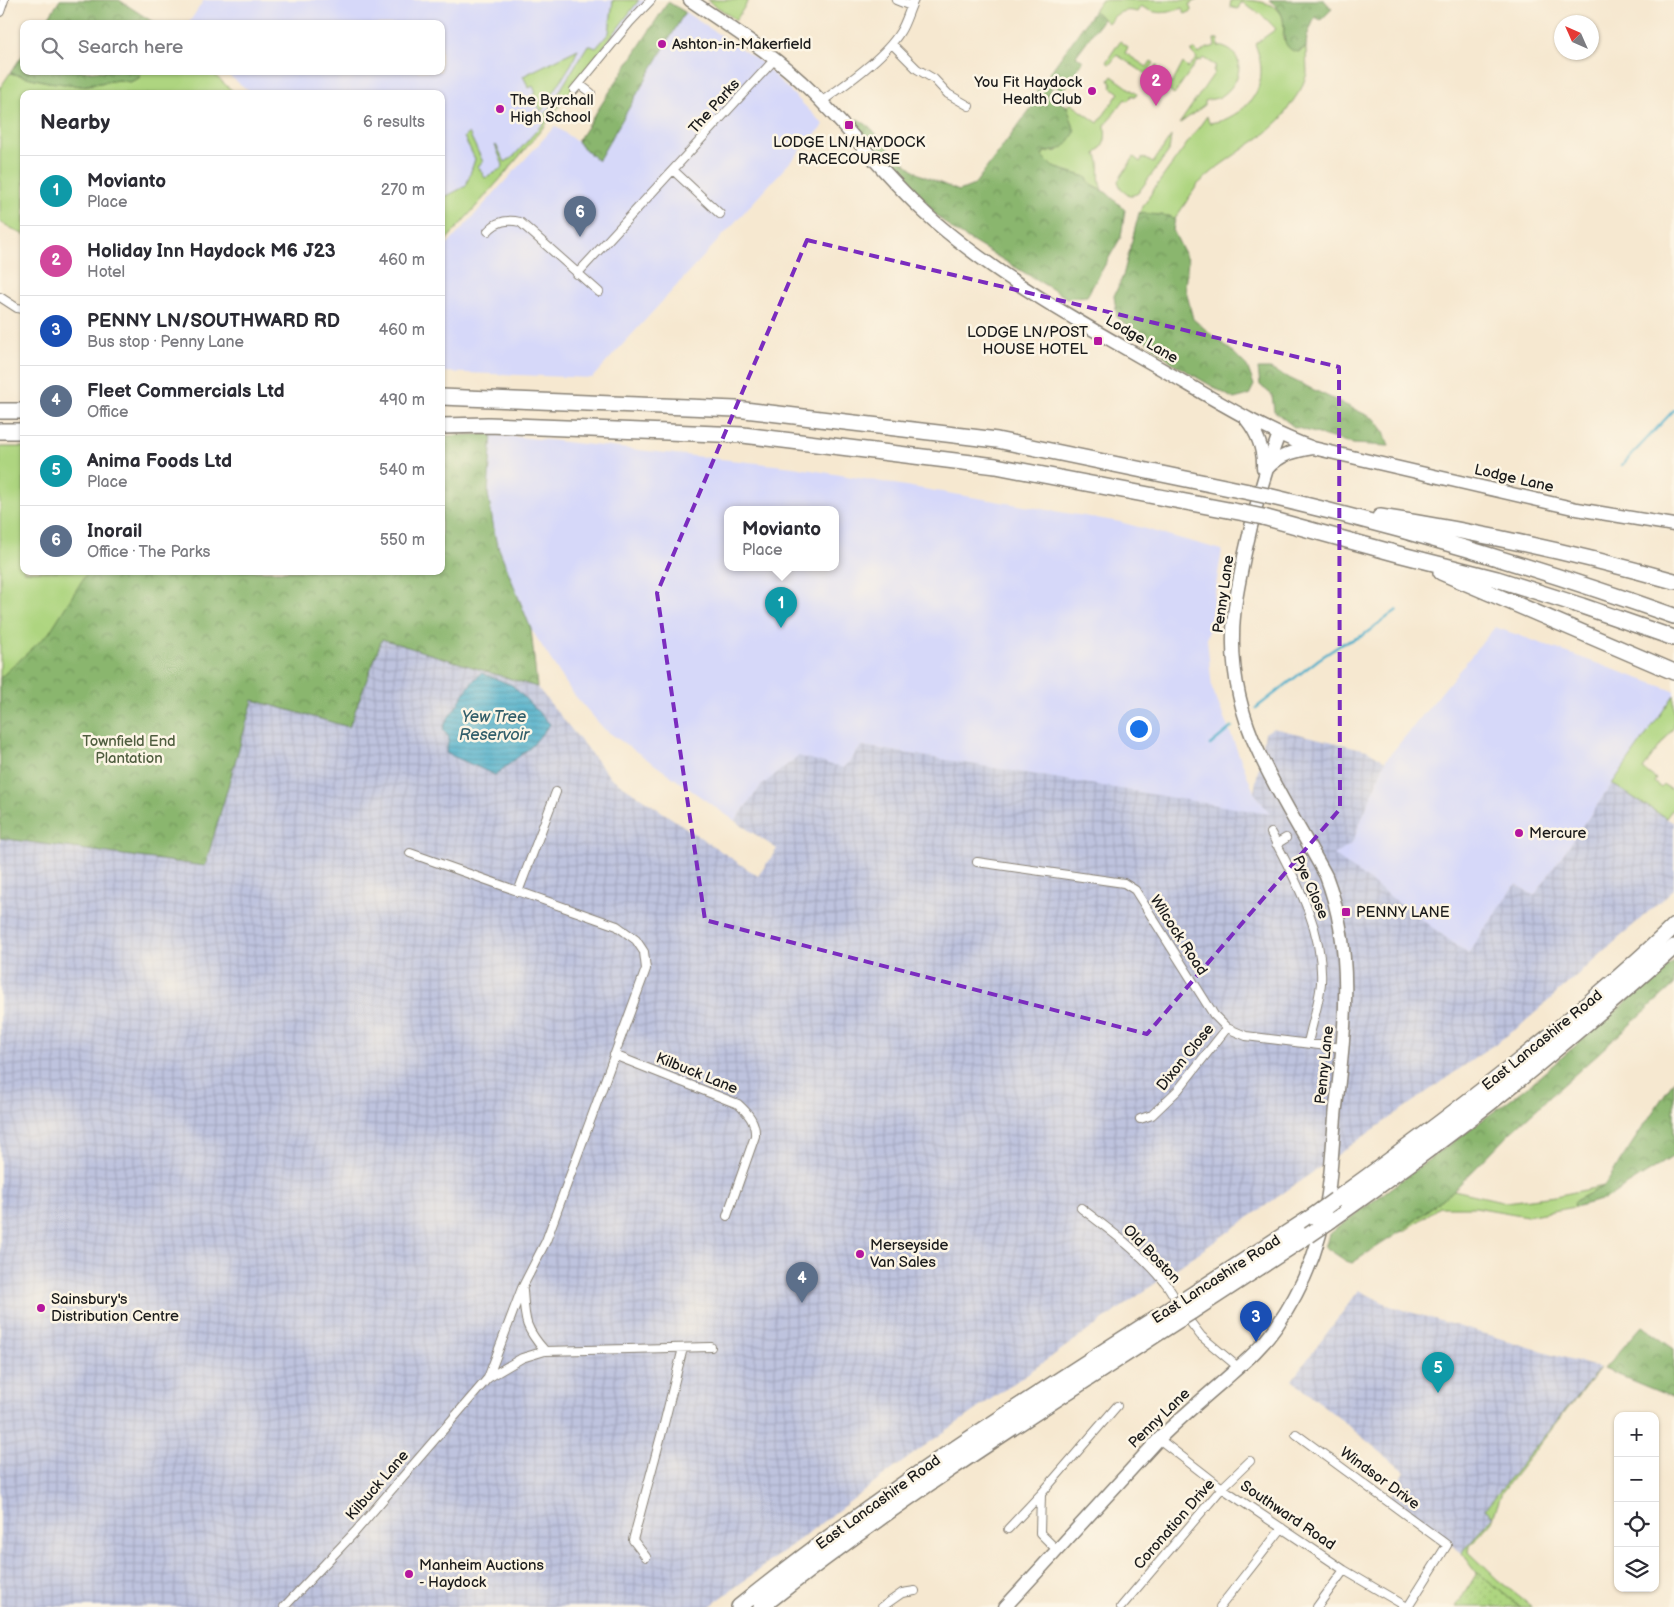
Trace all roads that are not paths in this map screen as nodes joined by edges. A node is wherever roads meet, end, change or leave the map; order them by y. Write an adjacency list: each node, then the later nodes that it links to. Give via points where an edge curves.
1 (4, 0): 6 (street)
2 (652, 0): 9 (street)
3 (690, 0): 8 (main road, Lodge Lane)
4 (896, 0): 5 (street)
5 (913, 3): 7 (street, via 901,32)
6 (0, 12)
7 (892, 44): 12 (street); 13 (street, via 948,94)
8 (775, 59): 12 (main road, Lodge Lane); 14 (street, The Parks)
9 (580, 84): 10 (street); 11 (street)
10 (574, 90)
11 (591, 93)
12 (821, 102): 24 (main road, Lodge Lane, via 904,192 984,261 1082,324)
13 (969, 106)
14 (673, 170): 15 (street); 17 (street, The Parks)
15 (720, 214)
16 (488, 231): 17 (street, via 501,221 520,222)
17 (577, 274): 18 (street)
18 (599, 292)
19 (0, 297): 20 (street)
20 (20, 308)
21 (445, 397): 31 (highway, bridge, via 736,409 997,440)
22 (0, 411): 23 (highway)
23 (20, 411)
24 (1244, 417): 28 (main road, Lodge Lane); 30 (main road, via 1259,440 1264,458)
25 (445, 426): 33 (highway, bridge, via 742,435 996,466 1263,517)
26 (0, 431): 27 (highway)
27 (20, 431)
28 (1278, 434): 29 (main road, Lodge Lane); 30 (main road, Penny Lane)
29 (1313, 448): 30 (main road, via 1279,457); 32 (main road, Lodge Lane, via 1577,509)
30 (1263, 475): 49 (main road, Penny Lane, via 1236,593 1235,673 1243,711 1258,752 1326,876 1338,910 1346,964)
31 (1313, 507): 34 (highway, via 1435,525); 35 (highway, via 1588,585)
32 (1674, 525)
33 (1398, 554): 36 (highway, via 1497,579); 37 (highway)
34 (1674, 581)
35 (1674, 616)
36 (1674, 638)
37 (1674, 672)
38 (556, 792): 44 (street)
39 (1271, 833): 41 (street, Pye Close)
40 (1286, 838): 41 (street)
41 (1276, 844): 48 (street, Pye Close, via 1305,902 1317,935 1321,984)
42 (410, 854): 44 (street, Kilbuck Lane)
43 (977, 862): 47 (street, Wilcock Road, via 1124,883 1134,890 1214,1015)
44 (518, 892): 50 (street, Kilbuck Lane, via 616,926 636,940 644,952 646,968)
45 (1674, 926): 55 (highway, East Lancashire Road, bridge, via 1550,1036 1440,1123)
46 (1674, 947): 55 (highway, East Lancashire Road, bridge, via 1563,1044 1433,1147 1309,1235)
47 (1227, 1028): 48 (street, Wilcock Road, via 1246,1036); 51 (street, Dixon Close, via 1178,1090 1152,1115)
48 (1308, 1044): 49 (street, Wilcock Road)
49 (1342, 1048): 59 (main road, Penny Lane, via 1328,1195 1316,1247 1305,1278 1276,1327)
50 (614, 1055): 53 (street, Kilbuck Lane, via 738,1104 747,1112 754,1122 756,1136); 54 (street, Kilbuck Lane, via 546,1241)
51 (1140, 1119)
52 (1081, 1208): 59 (street, Old Boston, via 1116,1234 1152,1269 1167,1285 1201,1336)
53 (727, 1216)
54 (522, 1288): 58 (street, via 526,1322); 60 (street, Kilbuck Lane)
55 (1182, 1309): 74 (highway, East Lancashire Road, via 1026,1400 921,1470); 75 (highway, East Lancashire Road, via 940,1474)
56 (711, 1347): 57 (street, Kilbuck Lane)
57 (683, 1348): 58 (street, Kilbuck Lane); 70 (street, via 633,1540)
58 (544, 1351): 60 (street, Kilbuck Lane, via 522,1358)
59 (1238, 1367): 63 (main road, Penny Lane)
60 (488, 1378): 73 (street, Kilbuck Lane, via 355,1532)
61 (1117, 1406): 66 (street)
62 (1296, 1434): 81 (street, Windsor Drive, via 1447,1545)
63 (1159, 1439): 65 (street, Southward Road); 69 (main road, Penny Lane)
64 (1250, 1461): 65 (street, Coronation Drive)
65 (1222, 1488): 67 (street, Southward Road); 78 (street, Coronation Drive)
66 (1041, 1494): 68 (street); 69 (street, via 1040,1534)
67 (1282, 1528): 71 (street, Southward Road); 79 (street)
68 (1008, 1529)
69 (1056, 1550): 77 (main road, Penny Lane)
70 (646, 1557)
71 (1344, 1570): 80 (street); 81 (street, Southward Road)
72 (915, 1591): 76 (street, via 902,1593)
73 (284, 1607)
74 (739, 1607)
75 (761, 1607)
76 (882, 1607)
77 (1006, 1607)
78 (1121, 1607)
79 (1220, 1607)
80 (1317, 1607)
81 (1408, 1607)

